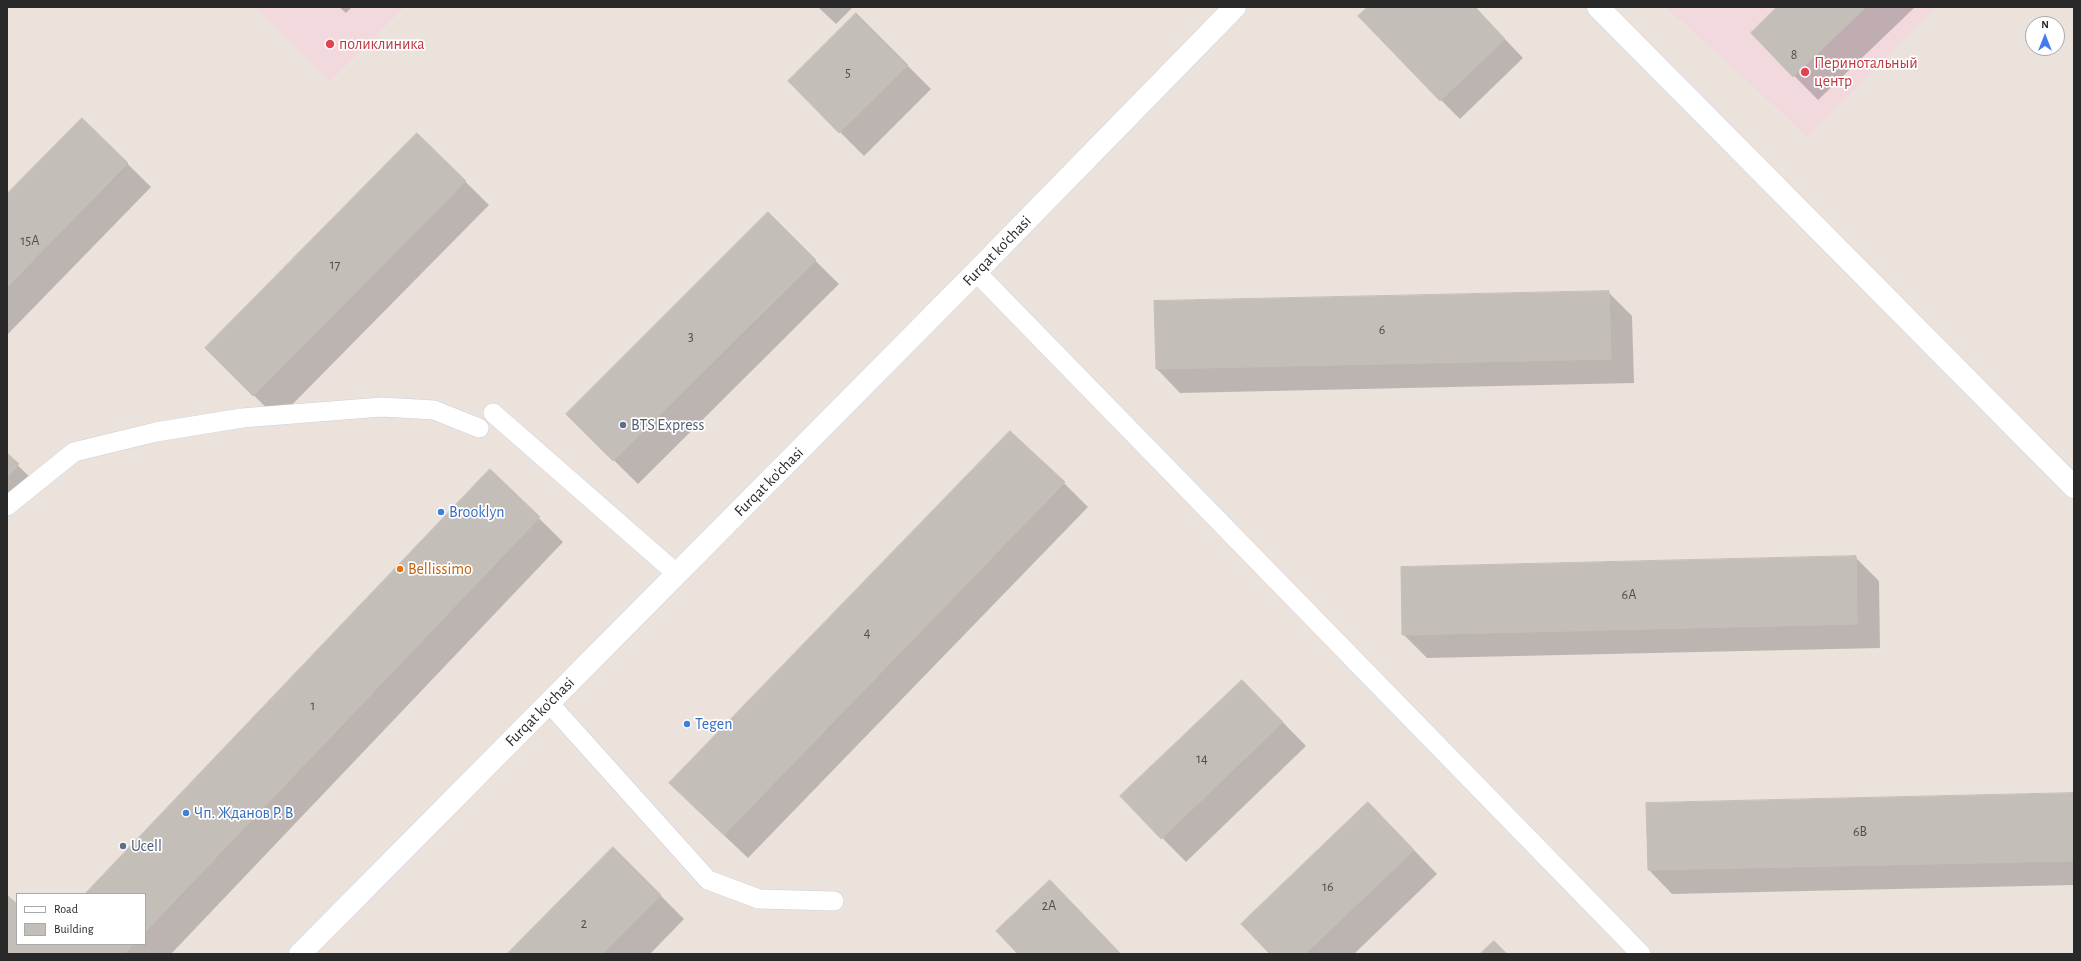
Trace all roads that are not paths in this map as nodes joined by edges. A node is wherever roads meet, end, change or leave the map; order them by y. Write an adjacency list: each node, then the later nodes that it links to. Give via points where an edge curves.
1 (1235, 7): 3 (main road, Furqat ko'chasi)
2 (1598, 7): 6 (main road)
3 (976, 272): 8 (main road, Furqat ko'chasi); 12 (lane)
4 (493, 412): 8 (lane)
5 (479, 428): 7 (lane, via 434,410 382,407 242,418 156,432 74,452)
6 (2074, 487)
7 (7, 506)
8 (677, 574): 9 (main road, Furqat ko'chasi)
9 (549, 703): 10 (lane, via 708,880 759,899); 11 (main road, Furqat ko'chasi)
10 (834, 901)
11 (300, 954)
12 (1641, 954)

